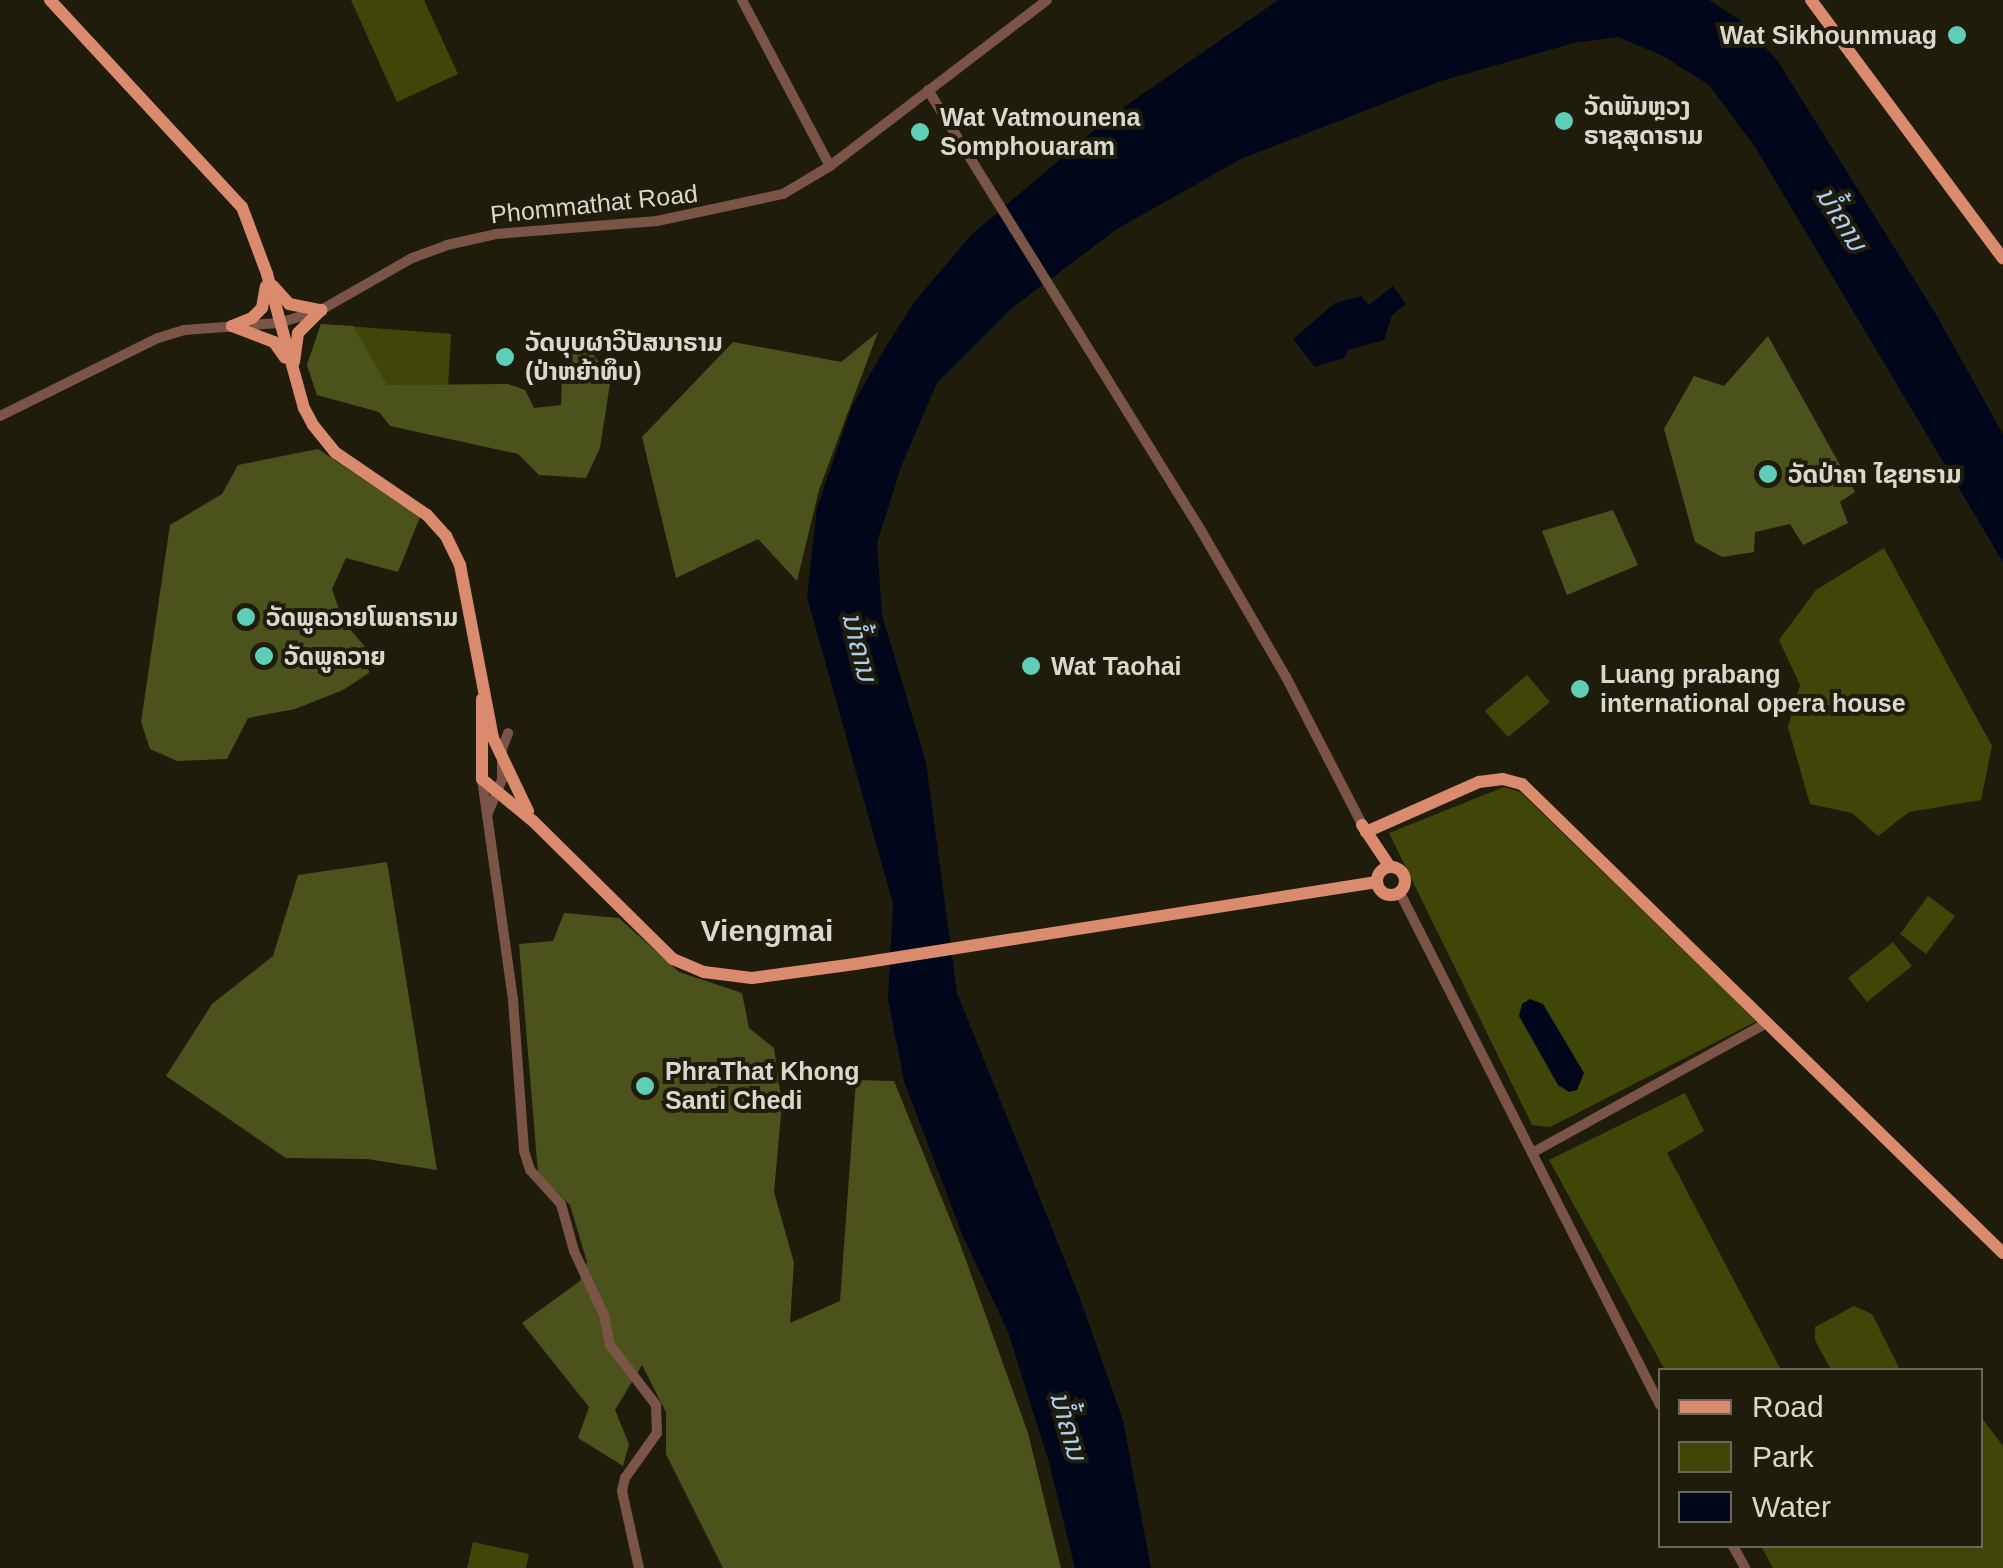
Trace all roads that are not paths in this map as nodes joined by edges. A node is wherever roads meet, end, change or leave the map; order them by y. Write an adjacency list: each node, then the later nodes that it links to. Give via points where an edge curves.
1 (50, 0): 8 (main road, via 242,207)
2 (742, 0): 6 (street)
3 (1047, 0): 5 (street, Phommathat Road)
4 (1810, 0): 7 (main road)
5 (928, 90): 6 (street, Phommathat Road); 22 (street, via 1266,641)
6 (830, 166): 9 (street, Phommathat Road, via 783,194 704,214 496,234 447,245)
7 (2003, 259)
8 (267, 274): 9 (main road, via 289,304); 10 (main road); 11 (main road, via 262,308)
9 (321, 310): 10 (street, Phommathat Road); 12 (main road, via 298,333)
10 (278, 322): 11 (street, Phommathat Road); 12 (main road)
11 (232, 326): 12 (main road, via 274,342); 13 (street, Phommathat Road, via 158,338)
12 (293, 373): 14 (main road, via 304,408 336,453 427,515 446,536 460,565)
13 (0, 416)
14 (482, 699): 16 (main road); 18 (main road)
15 (508, 733): 17 (street)
16 (492, 738): 17 (main road); 18 (street)
17 (501, 762): 19 (street); 21 (main road)
18 (481, 772): 19 (main road); 20 (street)
19 (498, 792): 20 (street); 21 (main road)
20 (486, 816): 29 (street, via 513,1000 524,1152 530,1170 561,1204 610,1344 656,1405 656,1433 622,1491)
21 (534, 822): 23 (main road, via 674,959 688,968 752,978)
22 (1364, 828): 23 (main road); 25 (main road, via 1490,780 1522,784)
23 (1382, 874): 24 (main road, via 1386,894); 24 (main road, via 1401,870)
24 (1400, 893): 26 (street)
25 (1767, 1023): 26 (street); 27 (main road)
26 (1532, 1153): 28 (street)
27 (2003, 1253)
28 (1658, 1402)
29 (639, 1568)

